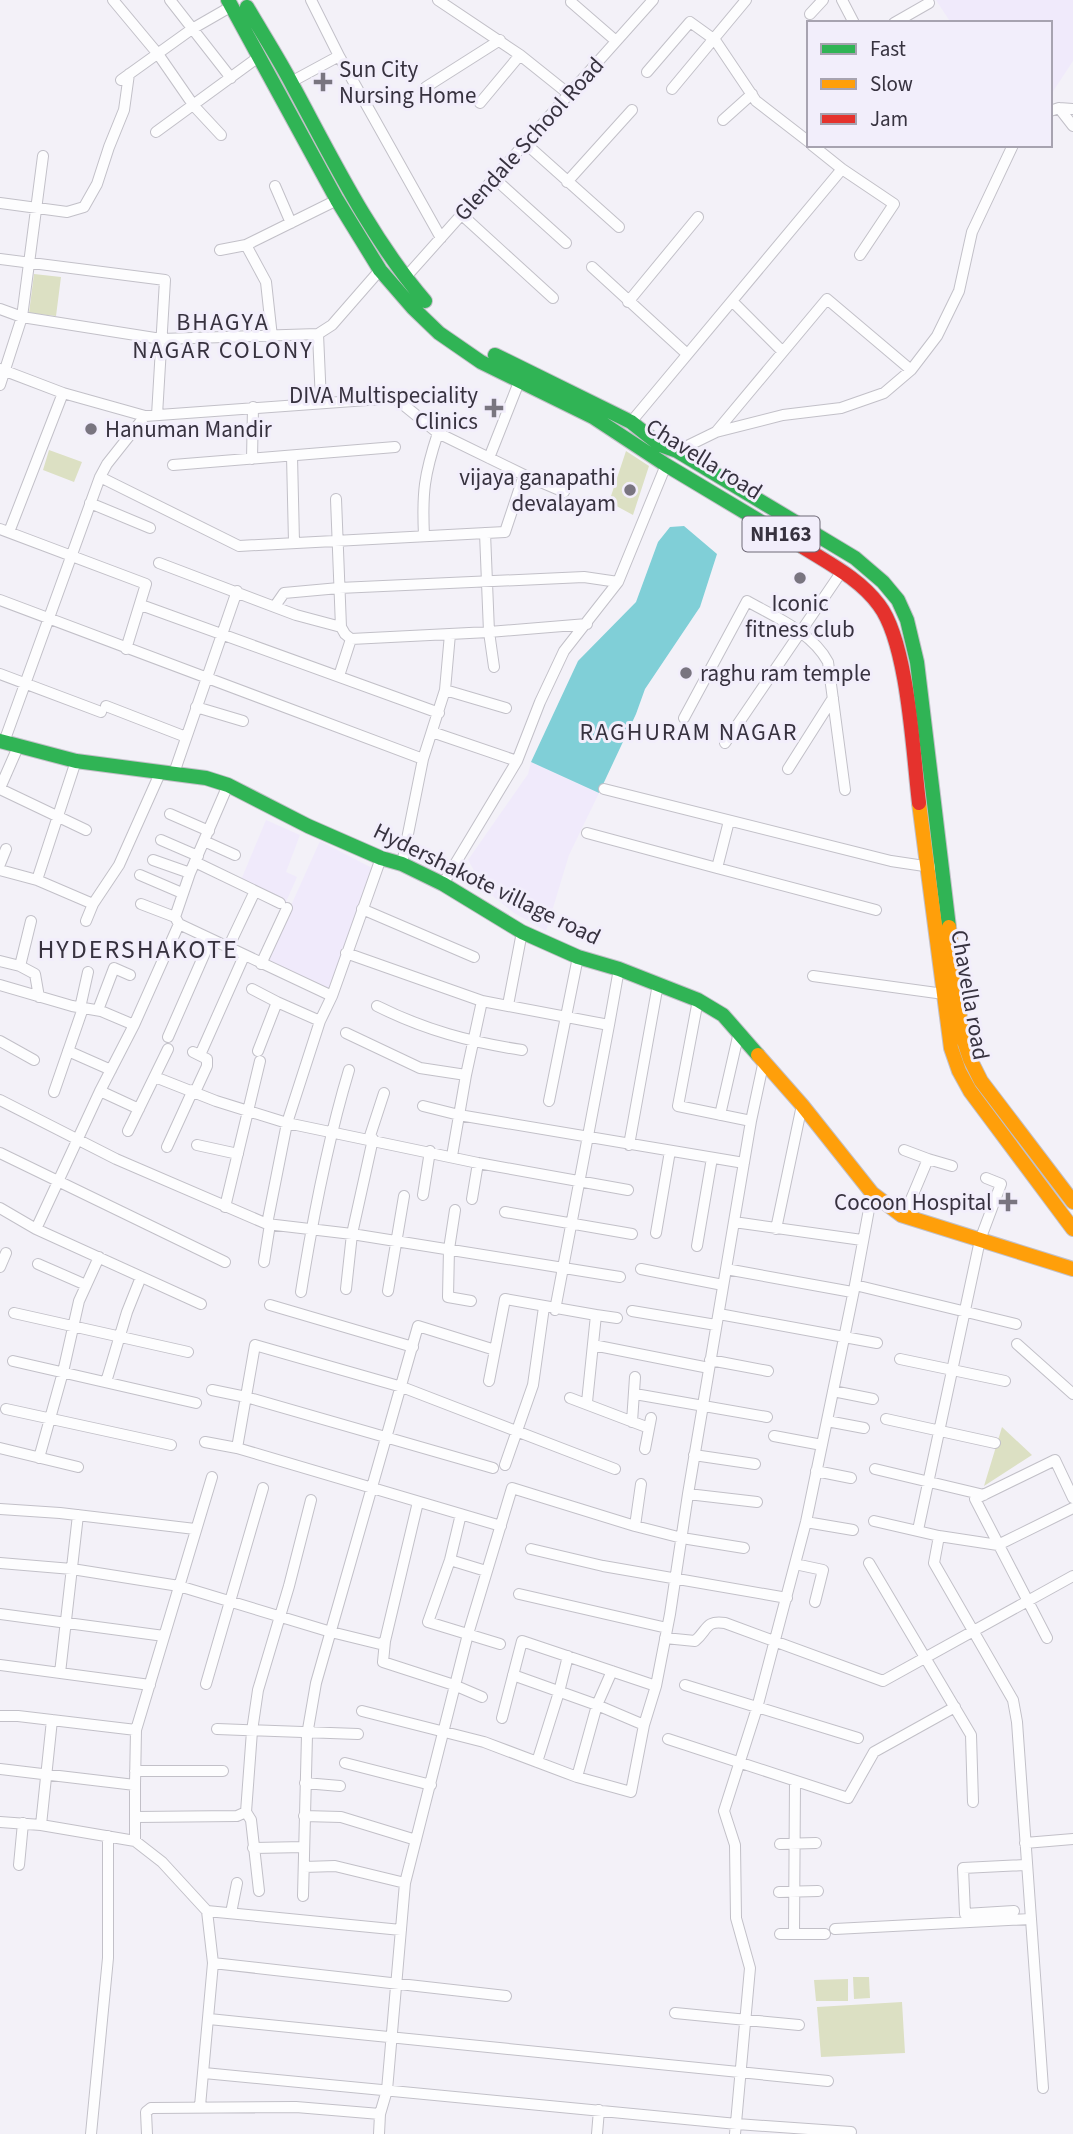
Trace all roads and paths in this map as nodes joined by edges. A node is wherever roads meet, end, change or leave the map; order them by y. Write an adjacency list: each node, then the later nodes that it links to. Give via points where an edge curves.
1 (113, 0): 19 (street)
2 (170, 0): 15 (street)
3 (311, 0): 22 (street)
4 (439, 0): 16 (street)
5 (653, 0): 18 (street, Glendale School Road)
6 (746, 0): 17 (street)
7 (823, 0): 12 (street)
8 (842, 0): 13 (street)
9 (234, 2): 15 (street); 21 (main road, Chavella road / NH163); 25 (main road, Chavella road / NH163)
10 (571, 2): 18 (street)
11 (929, 3): 14 (street)
12 (810, 14)
13 (853, 21)
14 (898, 21)
15 (192, 29): 19 (street); 24 (street)
16 (500, 40): 20 (street); 26 (street)
17 (715, 40): 23 (street, via 690,22); 27 (street); 28 (street)
18 (616, 41): 29 (street, Glendale School Road)
19 (158, 54): 31 (street); 50 (street, via 125,77 124,110 84,207 67,212)
20 (520, 55): 29 (street); 30 (street)
21 (260, 56): 24 (street); 48 (main road, Chavella road / NH163)
22 (339, 56): 25 (street); 55 (street)
23 (647, 72)
24 (231, 78): 31 (street)
25 (291, 82): 64 (main road, Chavella road / NH163, via 351,195)
26 (426, 87)
27 (672, 89)
28 (752, 94): 35 (street); 39 (street)
29 (570, 95): 40 (street, Glendale School Road)
30 (480, 103)
31 (194, 106): 37 (street); 38 (street)
32 (1073, 108): 34 (street)
33 (632, 110): 46 (street)
34 (1055, 110): 36 (street)
35 (723, 120)
36 (1073, 126)
37 (156, 132)
38 (220, 135)
39 (807, 141)
40 (525, 143): 45 (street, Glendale School Road); 46 (street)
41 (815, 147): 44 (street)
42 (1012, 147): 76 (street, via 972,232 959,291 937,336)
43 (43, 156): 50 (street)
44 (842, 169): 59 (street, via 894,204); 66 (street)
45 (494, 178): 51 (street, Glendale School Road); 56 (street)
46 (567, 182): 54 (street)
47 (275, 186): 53 (street)
48 (337, 200): 53 (street); 63 (main road, Chavella road / NH163)
49 (0, 203): 50 (street)
50 (35, 207): 61 (street)
51 (462, 215): 55 (street, Glendale School Road); 65 (street)
52 (698, 217): 67 (street)
53 (291, 223): 57 (street)
54 (619, 227)
55 (440, 238): 64 (street, Glendale School Road)
56 (566, 243)
57 (246, 245): 58 (street); 71 (street, via 266,282)
58 (220, 250)
59 (860, 255)
60 (0, 259): 61 (street)
61 (29, 263): 69 (street); 72 (street, via 165,280)
62 (592, 267): 67 (street)
63 (380, 270): 70 (street, via 332,325); 77 (main road, Chavella road / NH163, via 439,333)
64 (405, 278): 83 (main road, Chavella road / NH163, via 440,320 489,352)
65 (553, 299)
66 (732, 301): 73 (street); 74 (street)
67 (628, 302): 74 (street)
68 (0, 309): 69 (street)
69 (22, 317): 72 (street); 75 (street)
70 (318, 334): 71 (street); 80 (street)
71 (272, 337): 72 (street)
72 (162, 339): 82 (street)
73 (782, 351): 76 (street, via 827,299); 84 (street)
74 (688, 354): 83 (street)
75 (3, 370): 78 (street); 79 (street)
76 (911, 370): 84 (street, via 884,393 841,408 783,415)
77 (519, 382): 89 (street); 92 (main road, Chavella road / NH163, via 593,417)
78 (0, 385)
79 (63, 393): 82 (street); 99 (street)
80 (321, 402): 81 (street); 85 (street, via 396,398)
81 (253, 407): 82 (street); 90 (street)
82 (151, 416): 94 (street)
83 (631, 422): 87 (main road, Chavella road / NH163, via 660,445)
84 (716, 432): 87 (street)
85 (438, 433): 89 (street); 101 (street, via 422,494)
86 (395, 447): 88 (street)
87 (677, 451): 162 (main road, Chavella road / NH163, via 855,558 898,600 917,662)
88 (292, 456): 90 (street); 103 (street)
89 (489, 458): 93 (street)
90 (252, 459): 91 (street)
91 (173, 465)
92 (666, 465): 106 (main road, Chavella road / NH163); 108 (street)
93 (524, 475): 95 (street); 100 (street, via 505,532)
94 (100, 477): 97 (street); 103 (street, via 239,546)
95 (564, 492)
96 (336, 499): 102 (street)
97 (90, 503): 98 (street); 104 (street)
98 (150, 528)
99 (5, 531): 104 (street)
100 (485, 533): 101 (street); 107 (street)
101 (424, 536): 102 (street)
102 (337, 540): 103 (street); 109 (street)
103 (294, 542)
104 (70, 556): 112 (street, via 146,584); 114 (street)
105 (159, 563): 110 (street)
106 (842, 571): 117 (street); 164 (main road, Chavella road / NH163, via 869,590 888,617 896,640)
107 (486, 582): 108 (street, via 584,577); 109 (street); 118 (street)
108 (618, 582): 115 (street)
109 (339, 588): 113 (street, via 284,593); 116 (street)
110 (237, 591): 113 (street); 119 (street)
111 (0, 600): 114 (street)
112 (141, 605): 119 (street); 122 (street)
113 (275, 606): 116 (street)
114 (48, 620): 122 (street); 127 (street)
115 (587, 624): 118 (street); 141 (street, via 564,651)
116 (341, 627): 121 (street)
117 (800, 631): 129 (street, via 828,662); 133 (street, via 747,601); 138 (street)
118 (489, 632): 120 (street); 123 (street)
119 (222, 633): 125 (street); 126 (street)
120 (450, 634): 121 (street); 128 (street)
121 (351, 639): 125 (street)
122 (126, 649): 126 (street)
123 (494, 667)
124 (0, 674): 127 (street)
125 (339, 676): 132 (street)
126 (206, 678): 130 (street); 139 (street)
127 (25, 683): 136 (street); 137 (street)
128 (446, 690): 131 (street); 132 (street)
129 (832, 698): 142 (street); 147 (street)
130 (196, 707): 134 (street); 136 (street)
131 (506, 708)
132 (439, 713): 135 (street)
133 (684, 719)
134 (243, 721)
135 (432, 732): 139 (street); 141 (street)
136 (186, 737): 143 (street)
137 (7, 743): 140 (main road, Hydershakote village road); 145 (street)
138 (725, 743)
139 (423, 759): 161 (street)
140 (76, 761): 143 (main road, Hydershakote village road); 149 (street)
141 (517, 761): 169 (street)
142 (788, 769)
143 (167, 772): 144 (main road, Hydershakote village road); 172 (street)
144 (228, 785): 153 (street); 157 (main road, Hydershakote village road)
145 (0, 789): 149 (street)
146 (604, 789): 150 (street)
147 (845, 790)
148 (170, 814): 153 (street)
149 (59, 817): 151 (street); 168 (street)
150 (729, 821): 163 (street); 164 (street)
151 (86, 830)
152 (587, 833): 163 (street)
153 (206, 836): 156 (street); 159 (street)
154 (161, 840): 159 (street)
155 (6, 849): 160 (street)
156 (235, 855)
157 (382, 858): 161 (main road, Hydershakote village road); 174 (street)
158 (153, 859): 166 (street)
159 (196, 859): 166 (street); 170 (street)
160 (0, 864)
161 (402, 864): 169 (main road, Hydershakote village road)
162 (942, 864): 164 (street); 265 (main road, Chavella road / NH163, via 962,1035 970,1059 981,1081)
163 (717, 868): 175 (street)
164 (927, 869): 196 (main road, Chavella road / NH163)
165 (0, 870): 168 (street)
166 (190, 873): 171 (street)
167 (140, 875): 171 (street)
168 (37, 880): 172 (street)
169 (443, 884): 179 (main road, Hydershakote village road)
170 (255, 891): 181 (street); 187 (street, via 284,906)
171 (182, 893): 178 (street)
172 (93, 904): 177 (street)
173 (141, 904): 178 (street)
174 (362, 909): 182 (street); 184 (street)
175 (876, 910)
176 (31, 920): 188 (street)
177 (86, 921)
178 (177, 921): 180 (street); 208 (street)
179 (522, 932): 185 (main road, Hydershakote village road); 202 (street)
180 (211, 939): 181 (street); 212 (street)
181 (229, 948): 183 (street)
182 (346, 953): 197 (street); 200 (street)
183 (243, 956): 187 (street); 225 (street, via 197,1054 207,1059)
184 (474, 957)
185 (578, 957): 189 (main road, Hydershakote village road); 206 (street)
186 (0, 961): 188 (street)
187 (261, 964): 197 (street)
188 (20, 966): 198 (street, via 35,974)
189 (620, 969): 193 (main road, Hydershakote village road); 209 (street)
190 (88, 972): 204 (street)
191 (130, 975): 205 (street, via 114,968)
192 (813, 976): 196 (street)
193 (658, 984): 199 (main road, Hydershakote village road); 244 (street)
194 (0, 985): 198 (street)
195 (251, 989): 201 (street)
196 (944, 994): 277 (main road, Chavella road / NH163, via 959,1071)
197 (332, 996): 207 (street)
198 (39, 997): 204 (street)
199 (698, 1000): 210 (main road, Hydershakote village road, via 723,1015); 235 (street, via 678,1106)
200 (482, 1001): 202 (street); 214 (street)
201 (277, 1002): 207 (street); 233 (street, via 259,1056)
202 (508, 1005): 206 (street)
203 (377, 1006): 214 (street, via 410,1022)
204 (81, 1008): 205 (street); 216 (street)
205 (98, 1010): 208 (street)
206 (565, 1017): 209 (street); 229 (street)
207 (320, 1021): 237 (street)
208 (134, 1025): 220 (street)
209 (609, 1026): 240 (street)
210 (739, 1032): 219 (main road, Hydershakote village road); 235 (street)
211 (346, 1033): 222 (street, via 420,1068)
212 (169, 1037)
213 (0, 1041): 218 (street)
214 (474, 1042): 217 (street); 222 (street)
215 (168, 1049): 223 (street)
216 (68, 1051): 220 (street); 226 (street)
217 (522, 1051)
218 (34, 1060)
219 (764, 1060): 230 (main road, Hydershakote village road); 236 (street)
220 (111, 1070): 224 (street)
221 (349, 1070): 239 (street)
222 (466, 1075): 234 (street)
223 (155, 1077): 225 (street); 232 (street)
224 (100, 1091): 232 (street); 241 (street)
225 (194, 1091): 233 (street); 245 (street)
226 (54, 1092)
227 (384, 1093): 242 (street)
228 (0, 1100): 241 (street)
229 (549, 1101)
230 (802, 1105): 261 (main road, Hydershakote village road); 276 (street)
231 (423, 1106): 234 (street)
232 (139, 1109): 238 (street)
233 (248, 1111): 237 (street); 250 (street)
234 (459, 1115): 240 (street); 251 (street)
235 (720, 1115): 236 (street)
236 (751, 1121): 255 (street)
237 (287, 1123): 239 (street); 272 (street)
238 (128, 1131)
239 (330, 1131): 242 (street); 275 (street)
240 (586, 1137): 244 (street); 258 (street)
241 (77, 1139): 259 (street); 266 (street)
242 (371, 1139): 248 (street); 279 (street)
243 (197, 1145): 250 (street)
244 (629, 1145): 247 (street)
245 (167, 1147)
246 (904, 1150): 253 (street)
247 (670, 1151): 252 (street); 278 (street)
248 (430, 1152): 251 (street); 262 (street)
249 (0, 1153): 259 (street)
250 (238, 1154): 266 (street)
251 (452, 1156): 254 (street)
252 (712, 1158): 255 (street); 284 (street)
253 (928, 1160): 256 (street); 270 (street)
254 (478, 1163): 258 (street); 264 (street)
255 (744, 1163): 271 (street)
256 (952, 1166)
257 (986, 1178): 282 (street, via 1000,1184)
258 (579, 1180): 260 (street); 273 (street)
259 (58, 1182): 274 (street); 288 (street)
260 (628, 1191)
261 (872, 1193): 270 (main road, Hydershakote village road); 281 (street)
262 (423, 1195)
263 (404, 1196): 283 (street)
264 (472, 1199)
265 (1073, 1202)
266 (225, 1207): 272 (street)
267 (0, 1208): 274 (street)
268 (455, 1210): 285 (street)
269 (505, 1212): 273 (street)
270 (904, 1216): 282 (main road, Hydershakote village road)
271 (734, 1222): 276 (street); 294 (street)
272 (268, 1224): 275 (street); 289 (street)
273 (571, 1224): 280 (street); 291 (street)
274 (36, 1229): 287 (street)
275 (311, 1229): 279 (street); 303 (street)
276 (776, 1229): 281 (street)
277 (1073, 1229)
278 (656, 1233)
279 (352, 1234): 283 (street); 300 (street)
280 (632, 1234)
281 (862, 1240): 301 (street)
282 (980, 1240): 295 (main road, Hydershakote village road); 310 (street)
283 (397, 1241): 285 (street); 302 (street)
284 (697, 1246)
285 (449, 1249): 291 (street); 304 (street, via 448,1297)
286 (6, 1253): 292 (street)
287 (99, 1257): 296 (street); 298 (street)
288 (225, 1262)
289 (264, 1262)
290 (38, 1264): 298 (street)
291 (564, 1266): 297 (street); 307 (street)
292 (0, 1267)
293 (641, 1269): 299 (street)
294 (726, 1269): 299 (street); 301 (street)
295 (1073, 1269)
296 (141, 1277): 305 (street); 316 (street)
297 (620, 1277)
298 (86, 1285): 315 (street)
299 (723, 1285): 313 (street)
300 (346, 1289)
301 (854, 1289): 310 (street); 317 (street)
302 (388, 1291)
303 (301, 1292)
304 (471, 1301)
305 (201, 1304)
306 (270, 1305): 321 (street)
307 (550, 1308): 311 (street); 322 (street, via 505,1299); 353 (street)
308 (632, 1311): 313 (street)
309 (14, 1312): 315 (street)
310 (965, 1313): 314 (street); 327 (street)
311 (596, 1315): 312 (street); 320 (street)
312 (617, 1318)
313 (718, 1320): 317 (street); 326 (street)
314 (1016, 1324)
315 (73, 1326): 316 (street); 329 (street)
316 (119, 1336): 323 (street); 333 (street)
317 (843, 1336): 318 (street); 336 (street)
318 (877, 1343)
319 (1017, 1344): 338 (street)
320 (593, 1345): 326 (street); 343 (street)
321 (413, 1347): 322 (street, via 418,1326); 334 (street)
322 (495, 1350): 331 (street)
323 (188, 1352)
324 (900, 1359): 327 (street)
325 (13, 1361): 329 (street)
326 (710, 1364): 328 (street); 344 (street)
327 (951, 1370): 332 (street); 352 (street)
328 (768, 1371)
329 (63, 1372): 333 (street); 347 (street)
330 (635, 1377): 337 (street)
331 (489, 1381)
332 (1005, 1381)
333 (106, 1382): 342 (street)
334 (402, 1387): 339 (street, via 255,1345); 353 (street); 355 (street)
335 (212, 1390): 339 (street)
336 (833, 1391): 341 (street); 350 (street)
337 (635, 1394): 344 (street); 349 (street)
338 (1073, 1394)
339 (246, 1397): 355 (street); 361 (street)
340 (570, 1398): 343 (street)
341 (873, 1399)
342 (196, 1402)
343 (587, 1402): 349 (street)
344 (703, 1405): 346 (street); 363 (street)
345 (6, 1409): 347 (street)
346 (767, 1417)
347 (50, 1419): 358 (street); 364 (street)
348 (886, 1419): 352 (street)
349 (632, 1422): 362 (street, via 650,1423)
350 (827, 1422): 351 (street); 359 (street)
351 (864, 1428)
352 (938, 1430): 357 (street); 374 (street)
353 (518, 1432): 366 (street); 369 (street)
354 (774, 1436): 359 (street)
355 (387, 1437): 368 (street); 377 (street)
356 (205, 1442): 361 (street)
357 (995, 1443)
358 (172, 1445)
359 (822, 1446): 371 (street)
360 (0, 1448): 364 (street)
361 (237, 1448): 377 (street)
362 (645, 1449)
363 (694, 1455): 365 (street); 378 (street)
364 (39, 1458): 367 (street)
365 (755, 1464)
366 (505, 1465)
367 (78, 1467)
368 (493, 1468)
369 (615, 1469)
370 (875, 1469): 374 (street)
371 (816, 1471): 373 (street); 389 (street)
372 (212, 1477): 392 (street)
373 (851, 1478)
374 (927, 1481): 379 (street); 394 (street)
375 (641, 1484): 391 (street)
376 (262, 1488): 411 (street)
377 (370, 1488): 382 (street); 417 (street)
378 (688, 1494): 383 (street); 396 (street)
379 (985, 1495): 380 (street, via 1055,1460); 397 (street, via 975,1499)
380 (1073, 1498)
381 (311, 1500): 415 (street)
382 (418, 1502): 386 (street); 423 (street)
383 (757, 1502)
384 (1073, 1508): 397 (street)
385 (0, 1509): 387 (street)
386 (460, 1514): 390 (street); 400 (street)
387 (78, 1516): 392 (street); 404 (street)
388 (874, 1521): 394 (street)
389 (806, 1522): 393 (street); 403 (street)
390 (500, 1526): 391 (street, via 512,1488); 405 (street)
391 (635, 1526): 396 (street)
392 (195, 1529): 408 (street)
393 (853, 1530)
394 (918, 1530): 395 (street)
395 (939, 1536): 397 (street); 418 (street, via 933,1563)
396 (682, 1538): 398 (street); 407 (street)
397 (998, 1545): 413 (street)
398 (744, 1548)
399 (531, 1549): 407 (street)
400 (450, 1560): 405 (street); 420 (street, via 428,1622)
401 (0, 1563): 404 (street)
402 (869, 1563): 427 (street)
403 (795, 1564): 410 (street); 412 (street, via 823,1570)
404 (72, 1569): 408 (street); 416 (street)
405 (486, 1571): 420 (street)
406 (1073, 1576): 413 (street)
407 (675, 1578): 410 (street); 419 (street)
408 (179, 1586): 411 (street); 421 (street)
409 (519, 1594): 419 (street)
410 (787, 1598): 424 (street)
411 (231, 1600): 415 (street); 432 (street)
412 (815, 1602)
413 (1026, 1602): 418 (street); 422 (street)
414 (0, 1614): 416 (street)
415 (281, 1616): 417 (street); 449 (street, via 258,1690)
416 (65, 1621): 421 (street); 430 (street)
417 (331, 1632): 423 (street, via 374,1644); 450 (street)
418 (974, 1632): 427 (street); 480 (street, via 1013,1700)
419 (666, 1633): 424 (street, via 695,1641 708,1624 718,1622); 435 (street)
420 (468, 1634): 425 (street); 434 (street)
421 (164, 1636): 433 (street)
422 (1047, 1639)
423 (385, 1641): 434 (street, via 383,1662)
424 (776, 1641): 427 (street, via 883,1681); 441 (street)
425 (500, 1644)
426 (568, 1656): 429 (street); 431 (street, via 522,1641); 437 (street)
427 (924, 1659): 440 (street)
428 (0, 1665): 430 (street)
429 (612, 1671): 435 (street); 439 (street)
430 (60, 1672): 433 (street)
431 (513, 1675): 437 (street); 444 (street)
432 (206, 1684)
433 (150, 1685): 447 (street)
434 (454, 1685): 438 (street); 451 (street)
435 (656, 1685): 446 (street)
436 (685, 1685): 441 (street)
437 (559, 1692): 439 (street); 455 (street)
438 (482, 1697)
439 (597, 1705): 446 (street); 462 (street)
440 (955, 1707): 463 (street, via 874,1752 848,1798); 468 (street, via 971,1735)
441 (757, 1708): 453 (street); 457 (street)
442 (362, 1711): 451 (street)
443 (0, 1716): 445 (street)
444 (502, 1718)
445 (52, 1720): 447 (street); 461 (street)
446 (644, 1725): 462 (street, via 631,1792)
447 (136, 1730): 459 (street)
448 (217, 1730): 449 (street)
449 (252, 1731): 450 (street); 469 (street)
450 (307, 1732): 452 (street); 464 (street)
451 (444, 1732): 455 (street); 466 (street)
452 (358, 1734)
453 (858, 1738)
454 (668, 1740): 457 (street)
455 (537, 1762): 462 (street)
456 (345, 1763): 466 (street)
457 (740, 1764): 463 (street); 507 (street, via 724,1811 735,1845 736,1918 750,1968)
458 (0, 1769): 461 (street)
459 (135, 1771): 460 (street); 465 (street)
460 (223, 1771)
461 (46, 1774): 465 (street); 474 (street)
462 (578, 1777)
463 (795, 1782): 482 (street)
464 (305, 1783): 467 (street); 470 (street)
465 (135, 1784): 471 (street)
466 (430, 1785): 477 (street)
467 (340, 1786)
468 (973, 1802)
469 (246, 1812): 471 (street, via 237,1816); 483 (street)
470 (304, 1816): 477 (street, via 341,1817); 484 (street)
471 (136, 1817): 478 (street)
472 (0, 1822): 473 (street)
473 (23, 1823): 474 (street); 486 (street)
474 (41, 1825): 475 (street)
475 (108, 1836): 478 (street); 520 (street, via 108,1958)
476 (1073, 1839): 480 (street)
477 (416, 1840): 489 (street)
478 (135, 1841): 495 (street, via 162,1862)
479 (816, 1843): 482 (street)
480 (1025, 1843): 485 (street)
481 (780, 1844): 482 (street)
482 (794, 1844): 493 (street)
483 (253, 1847): 484 (street); 490 (street)
484 (304, 1847): 487 (street)
485 (1026, 1865): 496 (street, via 963,1868 965,1914); 498 (street)
486 (19, 1866)
487 (304, 1867): 489 (street, via 335,1866); 494 (street)
488 (237, 1883): 497 (street)
489 (405, 1883): 499 (street)
490 (259, 1891)
491 (818, 1891): 493 (street)
492 (779, 1892): 493 (street)
493 (794, 1892): 501 (street)
494 (303, 1896)
495 (206, 1911): 497 (street); 502 (street)
496 (1014, 1911)
497 (231, 1913): 499 (street)
498 (1030, 1919): 501 (street); 513 (street)
499 (401, 1930): 503 (street)
500 (780, 1934): 501 (street)
501 (794, 1934)
502 (213, 1963): 503 (street); 506 (street)
503 (396, 1983): 504 (street); 509 (street)
504 (506, 1996)
505 (675, 2013): 507 (street)
506 (209, 2019): 509 (street); 510 (street)
507 (745, 2020): 508 (street); 511 (street)
508 (799, 2025)
509 (391, 2038): 511 (street); 514 (street)
510 (204, 2073): 514 (street); 515 (street)
511 (741, 2073): 512 (street); 518 (street)
512 (828, 2081)
513 (1043, 2088)
514 (387, 2090): 516 (street); 517 (street)
515 (200, 2106): 517 (street); 521 (street, via 151,2108 146,2112)
516 (599, 2110): 518 (street); 523 (street)
517 (380, 2114): 522 (street)
518 (736, 2129): 519 (street)
519 (851, 2132)
520 (91, 2134)
521 (147, 2134)
522 (379, 2134)
523 (597, 2134)

